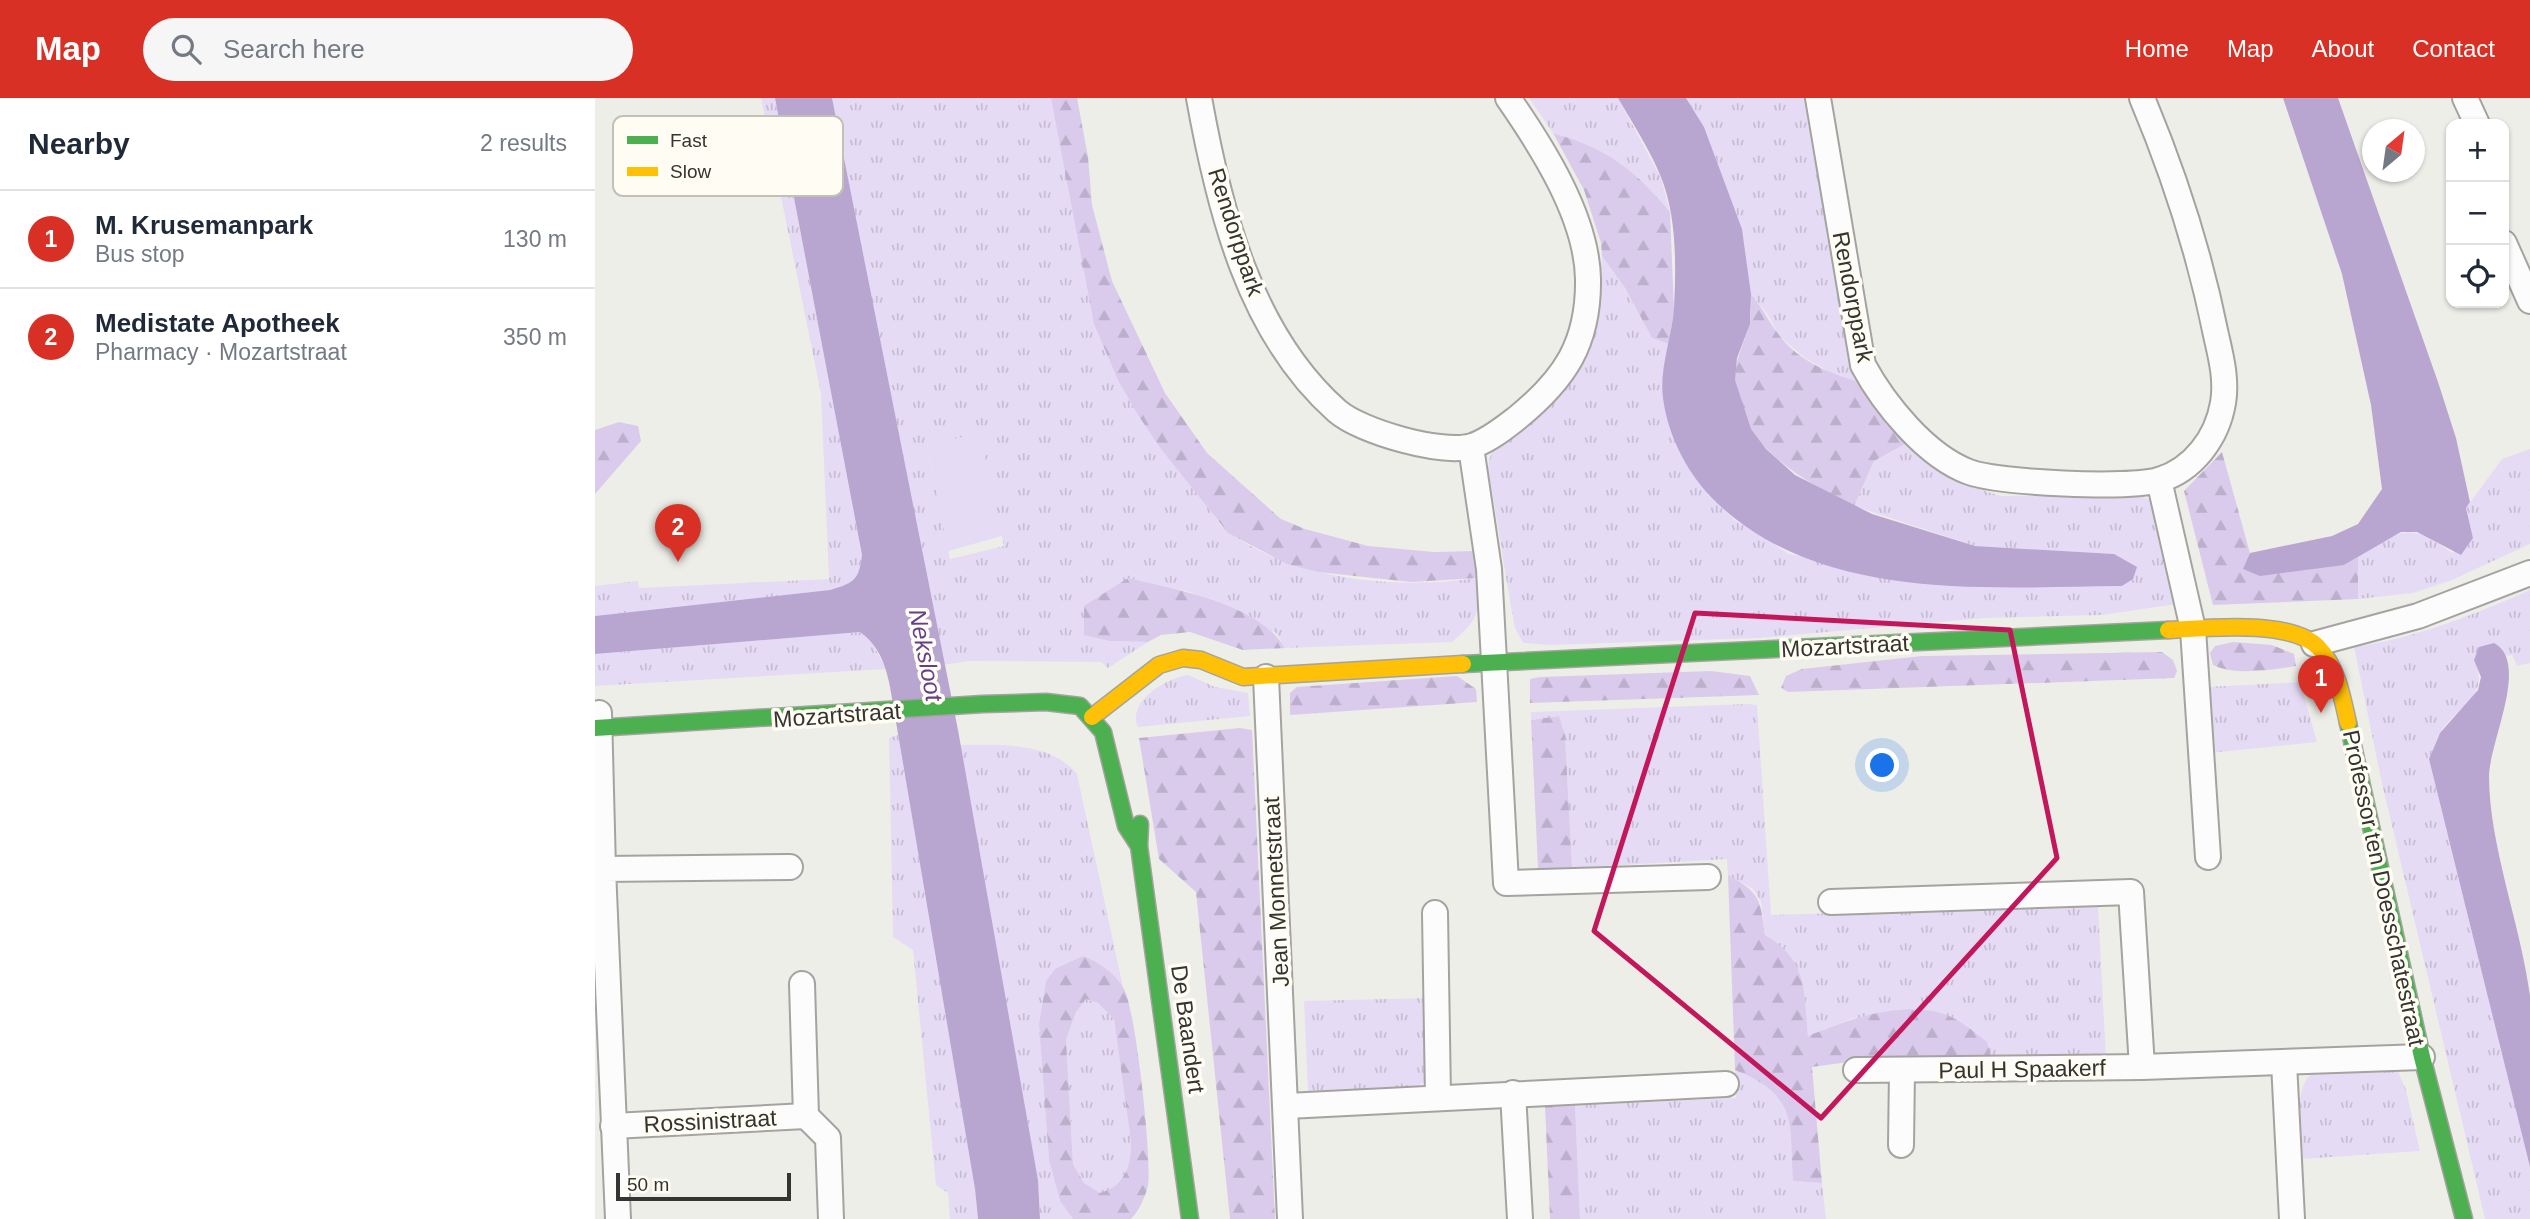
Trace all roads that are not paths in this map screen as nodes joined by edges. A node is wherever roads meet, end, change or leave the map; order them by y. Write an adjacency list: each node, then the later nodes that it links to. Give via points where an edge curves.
1 (1199, 98): 9 (street, Rendorppark, via 1227,223 1249,283 1276,337 1304,375 1338,412 1371,430 1406,442)
2 (1507, 98): 9 (street, via 1531,131 1567,200 1588,276 1587,316 1578,346 1548,391 1502,429)
3 (1818, 98): 10 (street, Rendorppark, via 1863,365 1896,416 1969,472 2041,482)
4 (2142, 98): 10 (street, Rendorppark, via 2199,264 2224,375 2223,404 2207,445 2194,461)
5 (2465, 98): 6 (street)
6 (2475, 119)
7 (2505, 245): 8 (street)
8 (2530, 301)
9 (1471, 447): 14 (street, via 1489,569)
10 (2159, 480): 12 (street)
11 (2530, 573): 13 (street, via 2418,616)
12 (2193, 629): 13 (street, Mozartstraat, via 2287,631); 14 (street, Mozartstraat); 23 (street)
13 (2314, 644): 31 (street, Professor ten Doesschatestraat, via 2340,686)
14 (1496, 662): 15 (street, Mozartstraat); 26 (street, via 1506,883)
15 (1266, 677): 17 (street, Mozartstraat, via 1243,677 1201,660 1183,658 1159,665); 39 (street, Jean Monnetstraat)
16 (870, 694): 20 (street, Mozartstraat)
17 (1104, 697): 18 (street, Mozartstraat); 19 (street)
18 (1092, 717): 20 (street, Mozartstraat, via 1080,706 1046,702); 22 (street, De Baandert, via 1103,732 1126,826)
19 (1119, 719)
20 (597, 720): 25 (street, Rossinistraat)
21 (1141, 812): 22 (street, De Baandert)
22 (1139, 846): 45 (street, De Baandert)
23 (2208, 857)
24 (790, 867): 25 (street)
25 (599, 870): 29 (street, Rossinistraat)
26 (1708, 877)
27 (1831, 902): 33 (street, via 2131,892)
28 (1436, 913): 38 (street)
29 (601, 973): 41 (street, Rossinistraat)
30 (802, 984): 40 (street, Rossinistraat)
31 (2422, 1057): 32 (street, Professor ten Doesschatestraat); 49 (street, Professor ten Doesschatestraat)
32 (2284, 1063): 33 (street, Professor ten Doesschatestraat); 48 (street)
33 (2142, 1067): 35 (street, Paul H Spaakerf)
34 (1856, 1070): 35 (street, Paul H Spaakerf)
35 (1902, 1070): 42 (street)
36 (1726, 1084): 37 (street)
37 (1514, 1093): 38 (street); 47 (street)
38 (1439, 1097): 39 (street)
39 (1287, 1106): 46 (street, Jean Monnetstraat)
40 (806, 1116): 41 (street, Rossinistraat); 44 (street, Rossinistraat, via 828,1138)
41 (613, 1126): 43 (street, Rossinistraat)
42 (1901, 1145)
43 (618, 1219)
44 (831, 1219)
45 (1190, 1219)
46 (1290, 1219)
47 (1520, 1219)
48 (2291, 1219)
49 (2464, 1219)

